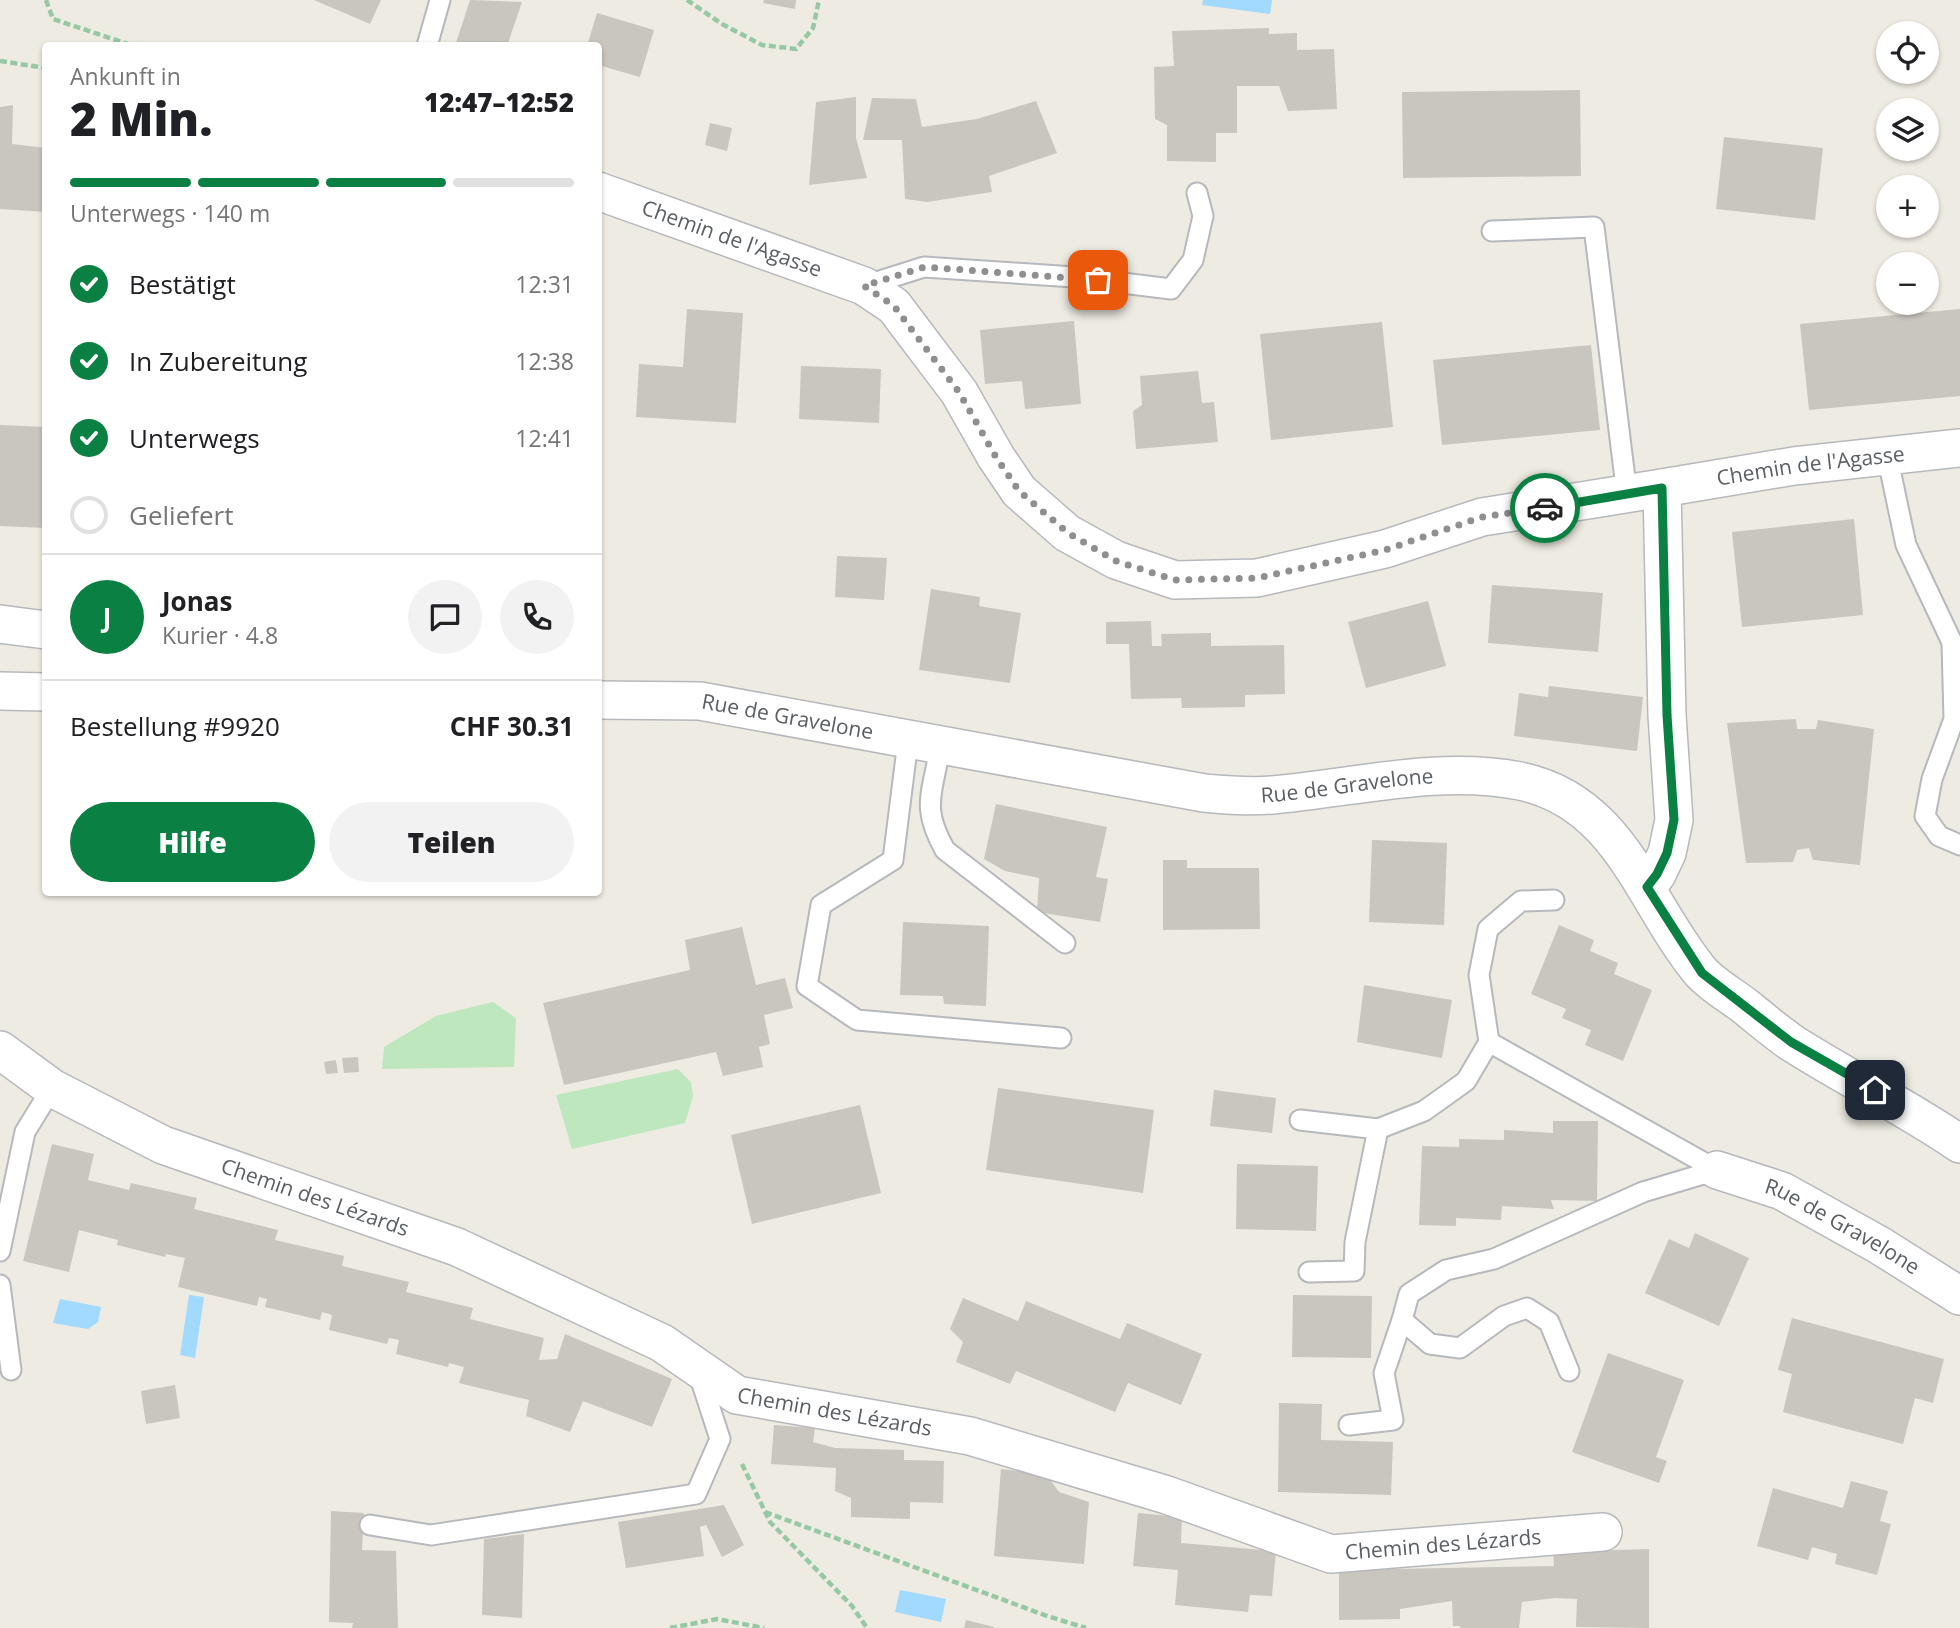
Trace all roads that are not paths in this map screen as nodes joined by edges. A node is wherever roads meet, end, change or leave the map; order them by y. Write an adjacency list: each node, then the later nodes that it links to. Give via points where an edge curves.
1 (440, 0): 2 (lane)
2 (428, 42)
3 (602, 192): 6 (street, Chemin de l'Agasse)
4 (1197, 193): 6 (lane, via 1203,216 1193,260 1171,289 925,267)
5 (1492, 231): 9 (lane, via 1594,228)
6 (864, 286): 9 (street, Chemin de l'Agasse, via 894,306 918,337 959,392 1019,491 1068,533 1116,561 1175,580 1257,578 1385,550 1482,517)
7 (1960, 448): 8 (street, Chemin de l'Agasse)
8 (1885, 456): 9 (street, Chemin de l'Agasse); 12 (lane, via 1906,545)
9 (1645, 491): 18 (street, via 1674,820 1667,853)
10 (0, 624): 11 (street)
11 (42, 629)
12 (1956, 651): 17 (lane, via 1954,719 1932,779 1925,816 1939,835)
13 (0, 691): 14 (street)
14 (42, 692)
15 (602, 700): 16 (street, Rue de Gravelone, via 699,701)
16 (924, 744): 18 (street, Rue de Gravelone, via 1243,796 1438,776 1522,782 1551,790 1577,806 1603,828); 20 (lane, via 933,828 945,850); 21 (lane, via 893,860 821,905 807,986 857,1020)
17 (1960, 845)
18 (1647, 887): 27 (street, Rue de Gravelone, via 1702,973 1791,1042)
19 (1554, 900): 22 (lane, via 1521,901 1488,929 1479,975)
20 (1065, 943)
21 (1061, 1038)
22 (1489, 1042): 26 (lane, via 1466,1081 1424,1111); 28 (lane, Rue de Gravelone)
23 (0, 1050): 24 (street, Chemin des Lézards)
24 (52, 1088): 29 (lane, via 24,1132); 34 (street, Chemin des Lézards, via 163,1145 457,1247 662,1343)
25 (1300, 1120): 26 (lane)
26 (1378, 1129): 30 (lane, via 1355,1242 1354,1271)
27 (1960, 1144)
28 (1717, 1170): 32 (street, Rue de Gravelone, via 1782,1191); 33 (lane, via 1643,1192 1494,1259 1446,1270 1409,1294)
29 (0, 1251)
30 (1309, 1272)
31 (0, 1285): 35 (lane)
32 (1960, 1296)
33 (1402, 1320): 36 (lane, via 1430,1344 1460,1348 1504,1316 1527,1308 1549,1322); 37 (lane, via 1384,1373 1393,1420)
34 (697, 1367): 38 (lane, via 720,1439 696,1494 430,1535); 39 (street, Chemin des Lézards, via 737,1395 970,1436 1167,1494 1331,1554)
35 (11, 1370)
36 (1569, 1370)
37 (1349, 1425)
38 (370, 1525)
39 (1603, 1532)

